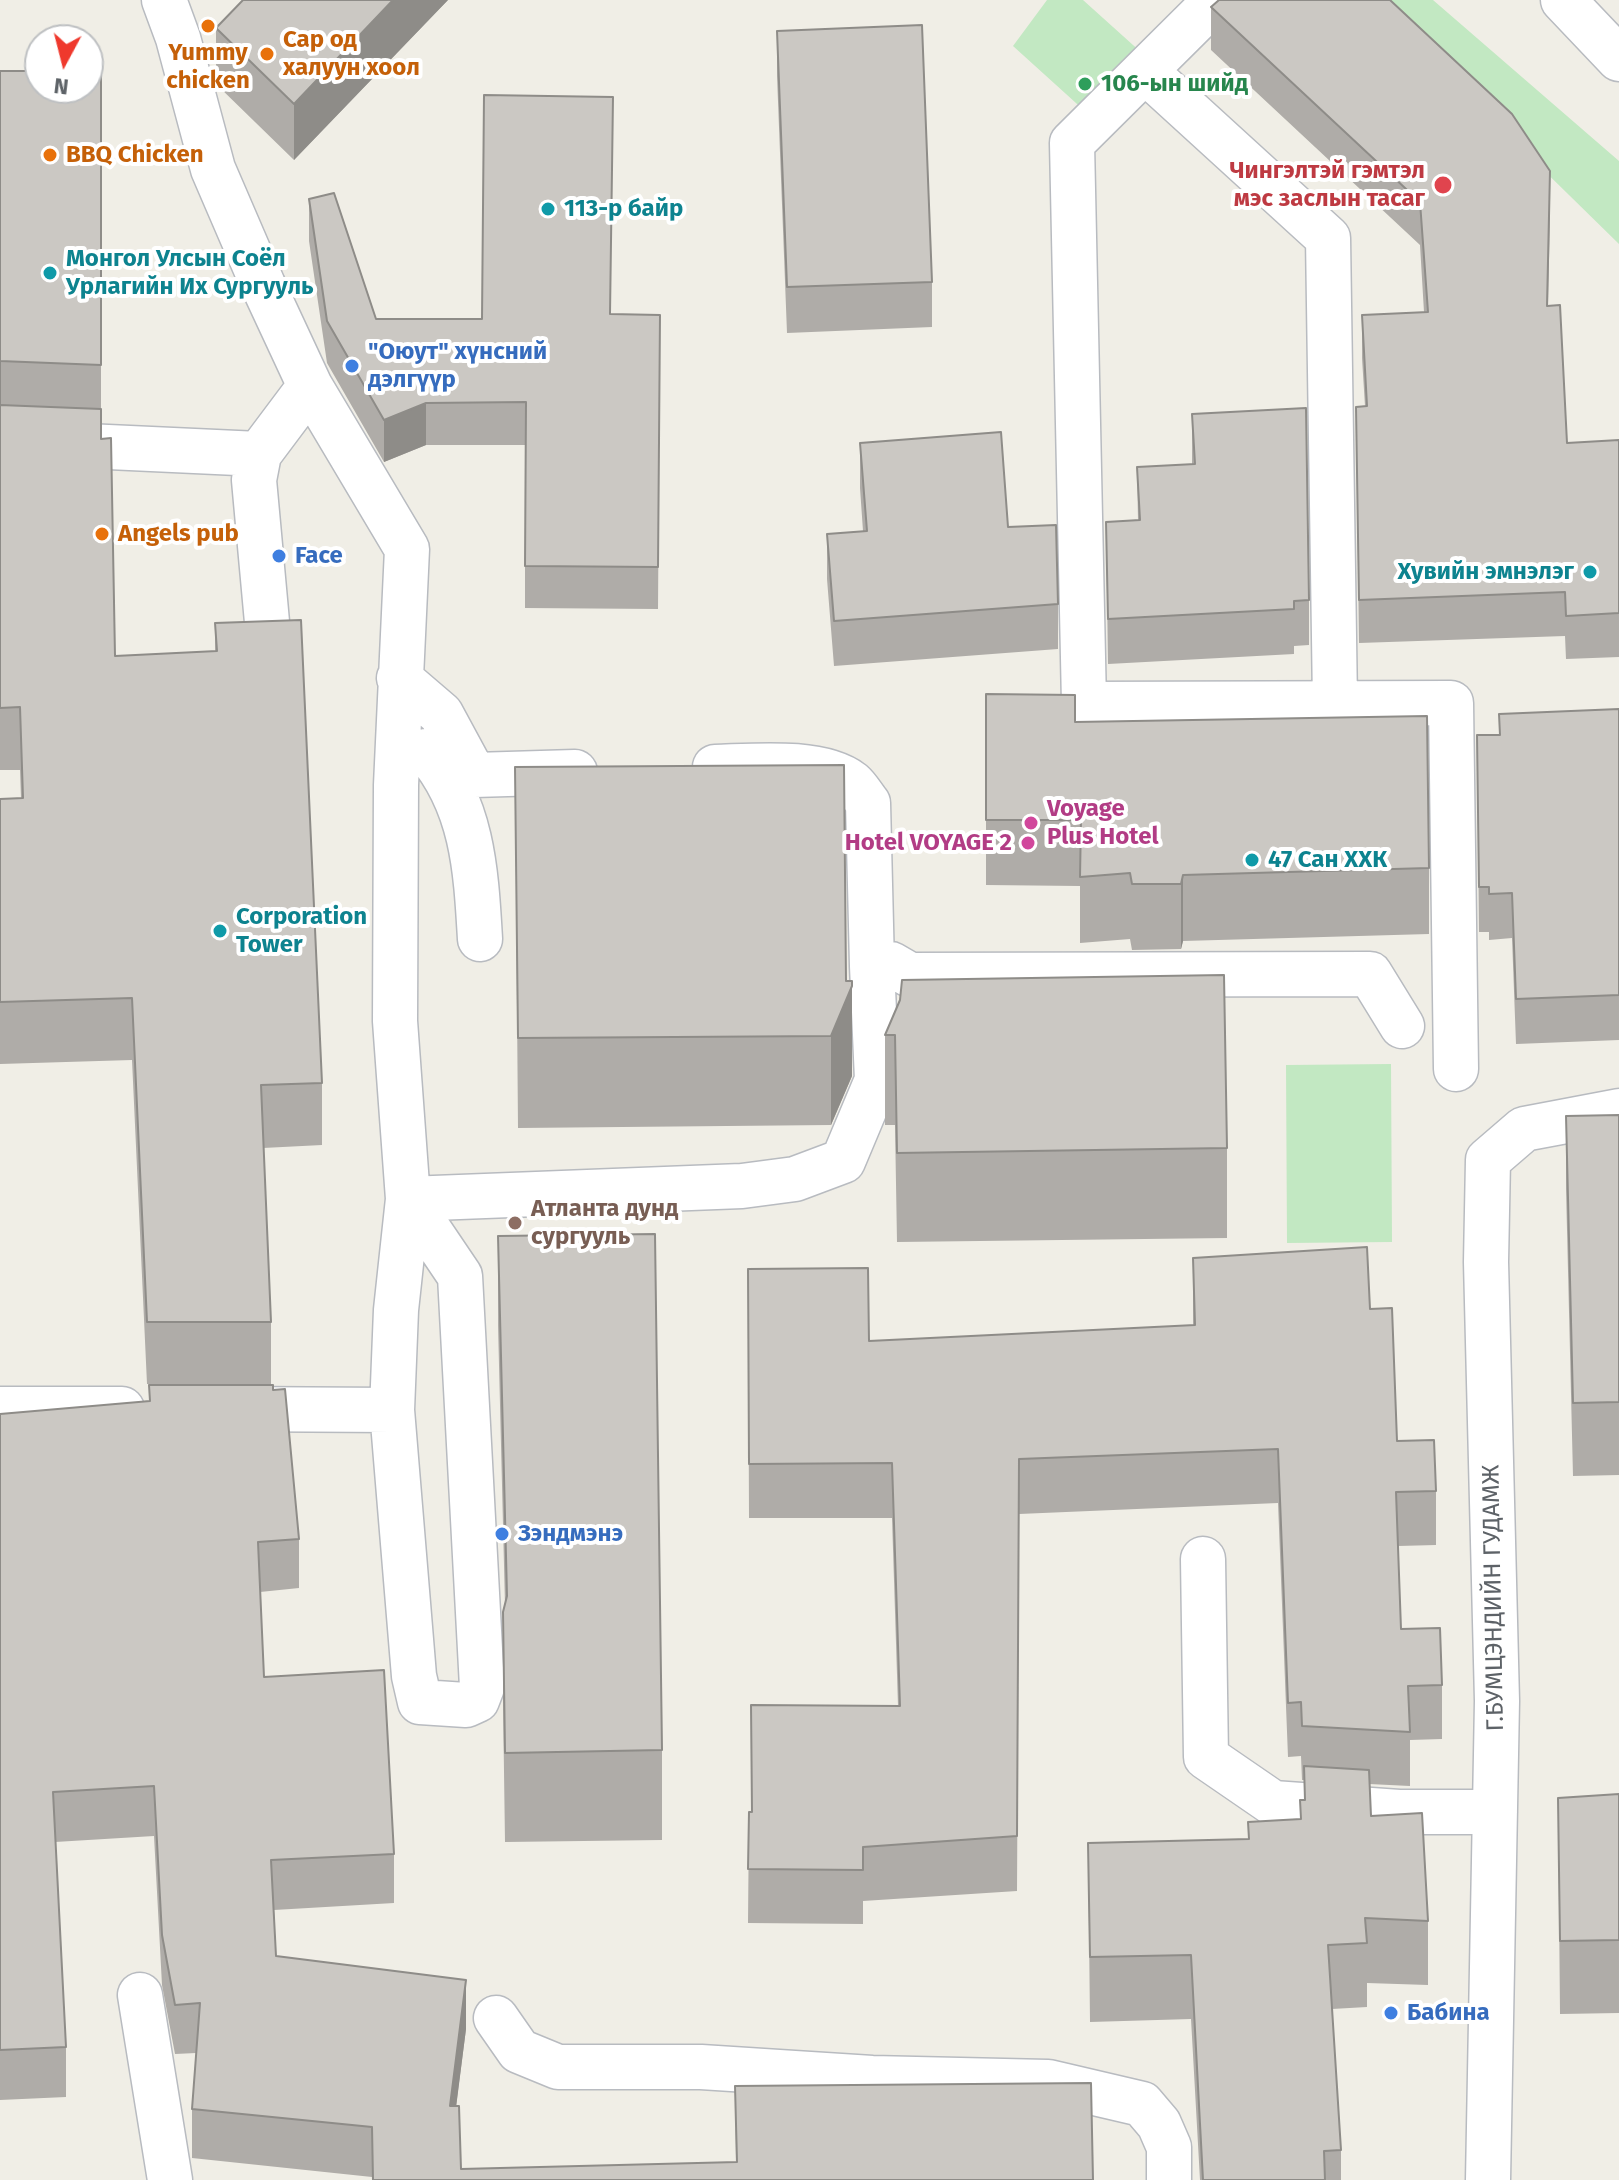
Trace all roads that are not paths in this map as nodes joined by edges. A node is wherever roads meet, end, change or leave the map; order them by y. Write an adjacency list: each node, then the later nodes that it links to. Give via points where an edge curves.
1 (164, 0): 6 (street, via 213,169)
2 (1216, 0): 5 (street)
3 (1563, 0): 4 (street)
4 (1619, 59)
5 (1145, 71): 11 (street, via 1328,238); 11 (street, via 1072,143 1084,704)
6 (310, 386): 8 (street); 10 (street, via 407,549)
7 (0, 442): 8 (street)
8 (259, 454): 9 (street, via 254,480)
9 (269, 644)
10 (398, 698): 13 (street, via 441,714 474,775); 14 (street, via 448,776 474,854); 19 (street, via 395,1021)
11 (1335, 703): 17 (street, via 1451,703)
12 (672, 769): 15 (street, via 778,765 832,773 852,784 868,803)
13 (611, 771)
14 (480, 939)
15 (872, 966): 16 (street, via 891,964 910,975 1370,974); 19 (street, via 877,1080 843,1161 795,1179 742,1186)
16 (1402, 1026)
17 (1456, 1069)
18 (1619, 1111): 23 (street, Г.БУМЦЭНДИЙН ГУДАМЖ, via 1524,1129 1488,1160)
19 (408, 1199): 21 (street); 21 (street, via 460,1276 482,1687 477,1700 466,1705 420,1702 416,1694)
20 (0, 1409): 21 (street)
21 (392, 1410)
22 (1203, 1559): 23 (street, via 1206,1757 1273,1803)
23 (1495, 1812): 28 (street, Г.БУМЦЭНДИЙН ГУДАМЖ)
24 (140, 1995): 26 (street)
25 (496, 2018): 27 (street, via 519,2051 558,2067 701,2067 1048,2082 1142,2104 1169,2147)
26 (170, 2180)
27 (1169, 2180)
28 (1488, 2180)

